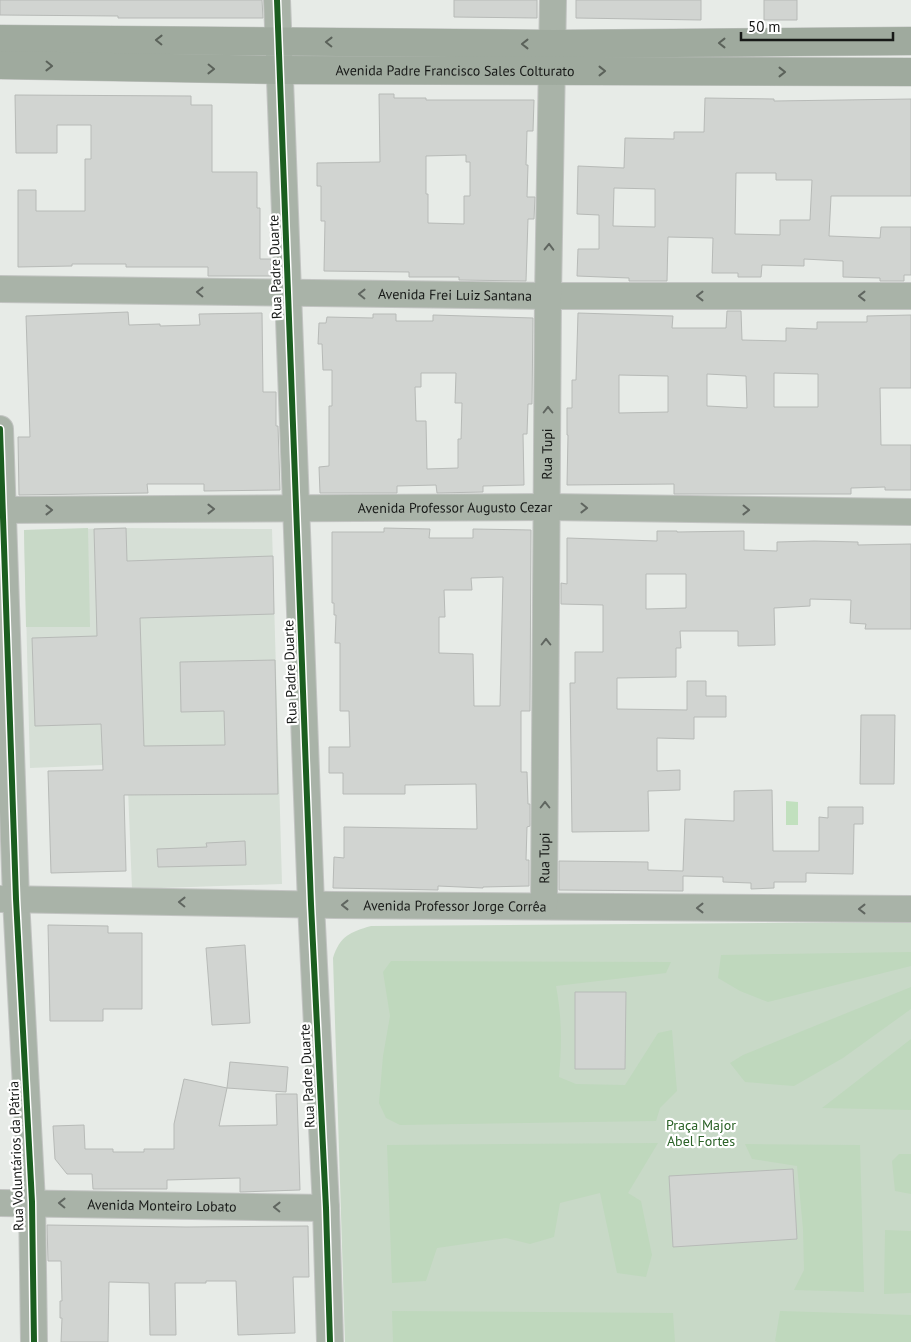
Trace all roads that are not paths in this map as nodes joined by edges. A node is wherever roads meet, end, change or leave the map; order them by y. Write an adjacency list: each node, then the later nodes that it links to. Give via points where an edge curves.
1 (277, 0): 5 (street, Rua Padre Duarte)
2 (553, 0): 6 (street, Rua Tupi)
3 (0, 39): 5 (main road, Avenida Padre Francisco Sales Colturato, one-way to 3)
4 (911, 41): 6 (main road, Avenida Padre Francisco Sales Colturato, one-way to 6)
5 (278, 42): 6 (main road, Avenida Padre Francisco Sales Colturato, one-way to 5); 8 (street, Rua Padre Duarte)
6 (552, 44): 9 (street, Rua Tupi)
7 (0, 65): 8 (main road, Avenida Padre Francisco Sales Colturato, one-way to 8)
8 (279, 70): 9 (main road, Avenida Padre Francisco Sales Colturato); 12 (street, Rua Padre Duarte)
9 (553, 71): 10 (main road, Avenida Padre Francisco Sales Colturato, one-way to 10); 13 (street, Rua Tupi, one-way to 9)
10 (911, 72)
11 (0, 288): 12 (street, Avenida Frei Luiz Santana, one-way to 11)
12 (289, 293): 13 (street, Avenida Frei Luiz Santana, one-way to 12); 17 (street, Rua Padre Duarte)
13 (548, 296): 14 (street, Avenida Frei Luiz Santana, one-way to 13); 16 (street, Rua Tupi, one-way to 13)
14 (911, 296)
15 (0, 429): 18 (street, Rua Voluntários da Pátria)
16 (547, 507): 17 (street, Avenida Professor Augusto Cezar); 19 (street, Avenida Professor Augusto Cezar, one-way to 19); 23 (street, Rua Tupi, one-way to 16)
17 (296, 509): 18 (street, Avenida Professor Augusto Cezar, one-way to 17); 22 (street, Rua Padre Duarte)
18 (1, 510): 20 (street, Rua Voluntários da Pátria)
19 (911, 512)
20 (4, 702): 21 (street, Rua Voluntários da Pátria)
21 (8, 899): 22 (street, Avenida Professor Jorge Corrêa, one-way to 21); 25 (street, Rua Voluntários da Pátria)
22 (311, 904): 23 (street, Avenida Professor Jorge Corrêa, one-way to 22); 27 (street, Rua Padre Duarte)
23 (544, 906): 24 (street, Avenida Professor Jorge Corrêa, one-way to 23)
24 (911, 909)
25 (32, 1202): 26 (street, Avenida Monteiro Lobato); 27 (street, Avenida Monteiro Lobato, one-way to 25); 28 (street, Rua Voluntários da Pátria)
26 (0, 1203)
27 (326, 1208): 29 (street, Rua Padre Duarte)
28 (34, 1342)
29 (330, 1342)

